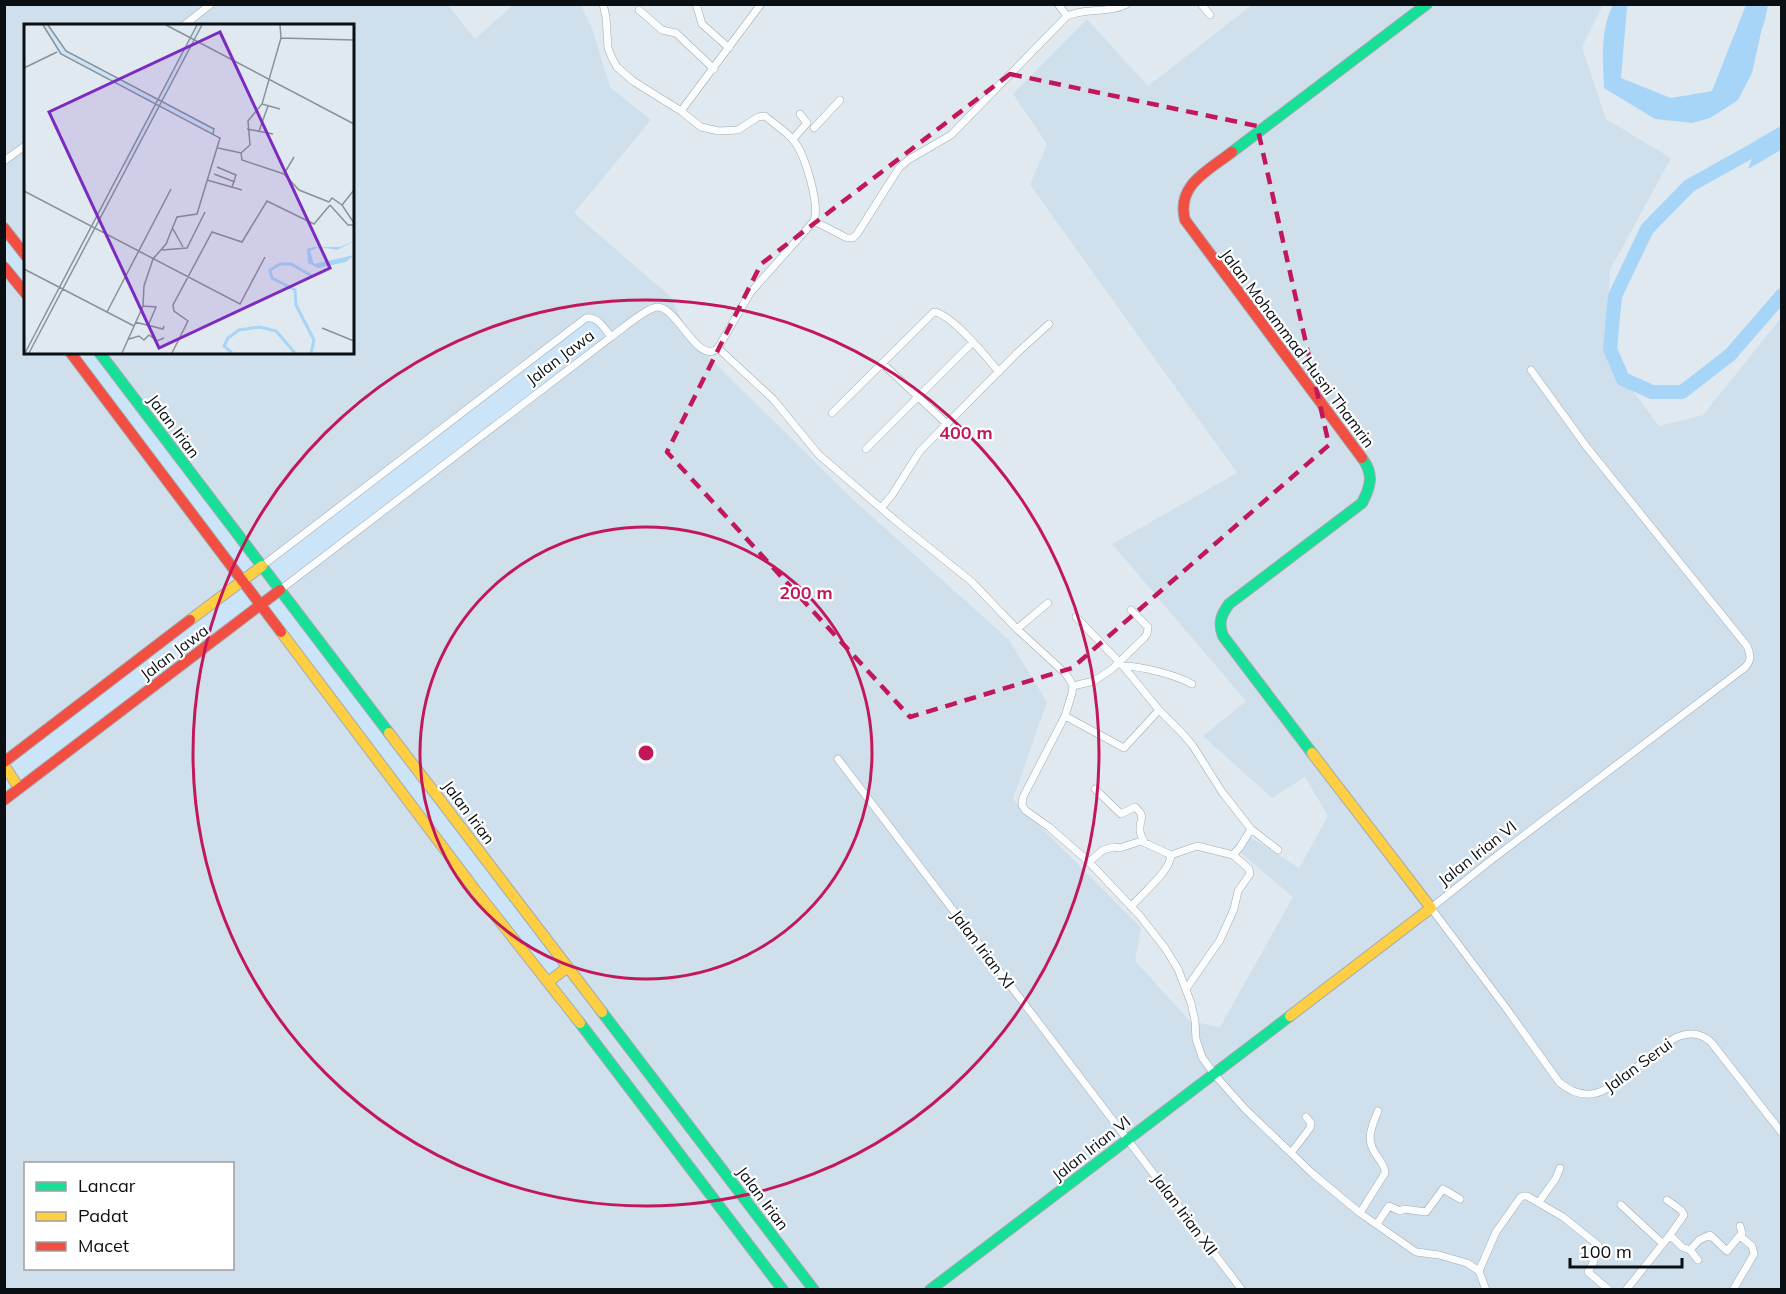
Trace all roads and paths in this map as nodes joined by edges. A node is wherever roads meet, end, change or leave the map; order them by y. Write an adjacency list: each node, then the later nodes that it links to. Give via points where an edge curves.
1 (211, 4): 11 (street)
2 (603, 4): 15 (street, via 608,48 617,67)
3 (696, 4): 12 (street, via 702,24)
4 (761, 4): 12 (street)
5 (1127, 4): 8 (street, via 1079,12)
6 (1201, 4): 10 (street)
7 (1427, 4): 65 (street, Jalan Mohammad Husni Thamrin, via 1225,158 1188,189 1183,204 1185,220 1369,467 1371,476 1362,503 1229,604 1222,612 1220,629)
8 (1063, 9): 21 (street, via 951,135 899,168 853,238)
9 (639, 10): 13 (street, via 662,30 676,33)
10 (1210, 15)
11 (186, 24)
12 (729, 48): 13 (street)
13 (714, 69): 15 (street)
14 (840, 100): 17 (street)
15 (681, 111): 18 (street, via 701,127 719,131 738,130 765,116)
16 (800, 114): 17 (street)
17 (813, 127): 18 (street)
18 (793, 139): 21 (street, via 816,201)
19 (24, 146): 20 (street)
20 (4, 161)
21 (814, 221): 29 (street, via 750,293)
22 (4, 228): 23 (street)
23 (24, 253)
24 (4, 267): 25 (street)
25 (24, 292)
26 (1049, 324): 34 (street)
27 (611, 337): 29 (street, via 656,307 670,314 700,348); 40 (street, Jalan Jawa, via 597,320 586,318); 42 (street, Jalan Jawa)
28 (973, 342): 32 (street, via 940,312 934,312); 34 (street); 35 (street)
29 (718, 348): 39 (street, via 773,399 819,454)
30 (72, 354): 41 (street)
31 (101, 354): 40 (street, Jalan Irian)
32 (882, 363): 35 (street); 36 (street)
33 (1531, 370): 65 (street, Jalan Irian VI, via 1586,446 1747,645 1750,661)
34 (999, 372): 37 (street)
35 (918, 396): 37 (street); 38 (street)
36 (832, 413)
37 (947, 424): 39 (street, via 920,451)
38 (866, 449)
39 (881, 508): 47 (street, via 971,581)
40 (262, 566): 41 (street, Jalan Jawa); 42 (street, Jalan Irian)
41 (243, 580): 44 (street); 54 (street, Jalan Jawa)
42 (280, 590): 44 (street, Jalan Jawa); 66 (street, Jalan Irian)
43 (1048, 603): 47 (street)
44 (261, 605): 55 (street, Jalan Jawa); 67 (street)
45 (1131, 610): 48 (street, via 1148,631)
46 (1076, 617): 48 (street)
47 (1017, 629): 50 (street, via 1065,673)
48 (1121, 664): 49 (street); 50 (street, via 1094,681); 51 (street)
49 (1192, 684)
50 (1073, 686): 52 (street)
51 (1159, 710): 52 (street, via 1124,748); 58 (street, via 1193,746)
52 (1065, 716): 63 (street, via 1022,805)
53 (838, 759): 73 (street, Jalan Irian XI)
54 (4, 764): 55 (street)
55 (19, 788): 57 (street, Jalan Jawa)
56 (1095, 789): 59 (street, via 1121,814 1135,807 1140,812)
57 (4, 800)
58 (1251, 829): 60 (street); 62 (street)
59 (1144, 842): 61 (street); 63 (street, via 1103,850)
60 (1278, 850)
61 (1171, 855): 62 (street, via 1197,846); 64 (street, via 1166,870)
62 (1233, 855): 68 (street, via 1250,874 1238,891 1220,940)
63 (1089, 862): 64 (street)
64 (1131, 906): 68 (street, via 1166,948)
65 (1431, 908): 69 (street, Jalan Irian VI); 72 (street, Jalan Serui, via 1567,1089 1582,1094 1602,1092 1675,1038 1702,1035)
66 (568, 968): 67 (street); 90 (street, Jalan Irian)
67 (548, 982): 89 (street)
68 (1186, 989): 69 (street, via 1199,1052)
69 (1214, 1074): 73 (street, Jalan Irian VI); 74 (street)
70 (1378, 1111): 80 (street, via 1370,1145 1385,1173)
71 (1306, 1117): 74 (street, via 1310,1128)
72 (1782, 1133)
73 (1128, 1138): 91 (street, Jalan Irian VI); 92 (street, Jalan Irian XII)
74 (1291, 1153): 80 (street)
75 (1560, 1168): 78 (street)
76 (1460, 1199): 81 (street, via 1443,1189 1426,1212 1400,1211 1389,1206)
77 (1667, 1200): 83 (street, via 1684,1213)
78 (1539, 1202): 88 (street, via 1527,1196 1520,1198 1493,1237); 94 (street, via 1598,1245 1588,1272)
79 (1621, 1205): 85 (street)
80 (1360, 1213): 81 (street)
81 (1377, 1224): 88 (street, via 1416,1252 1461,1260)
82 (1740, 1226): 84 (street)
83 (1670, 1235): 85 (street); 86 (street)
84 (1740, 1236): 86 (street, via 1727,1251 1710,1235); 96 (street, via 1752,1246 1754,1254)
85 (1663, 1244): 95 (street)
86 (1690, 1250): 87 (street)
87 (1698, 1260)
88 (1479, 1271): 93 (street)
89 (783, 1290)
90 (814, 1290)
91 (930, 1290)
92 (1242, 1290)
93 (1486, 1290)
94 (1609, 1290)
95 (1626, 1290)
96 (1733, 1290)

